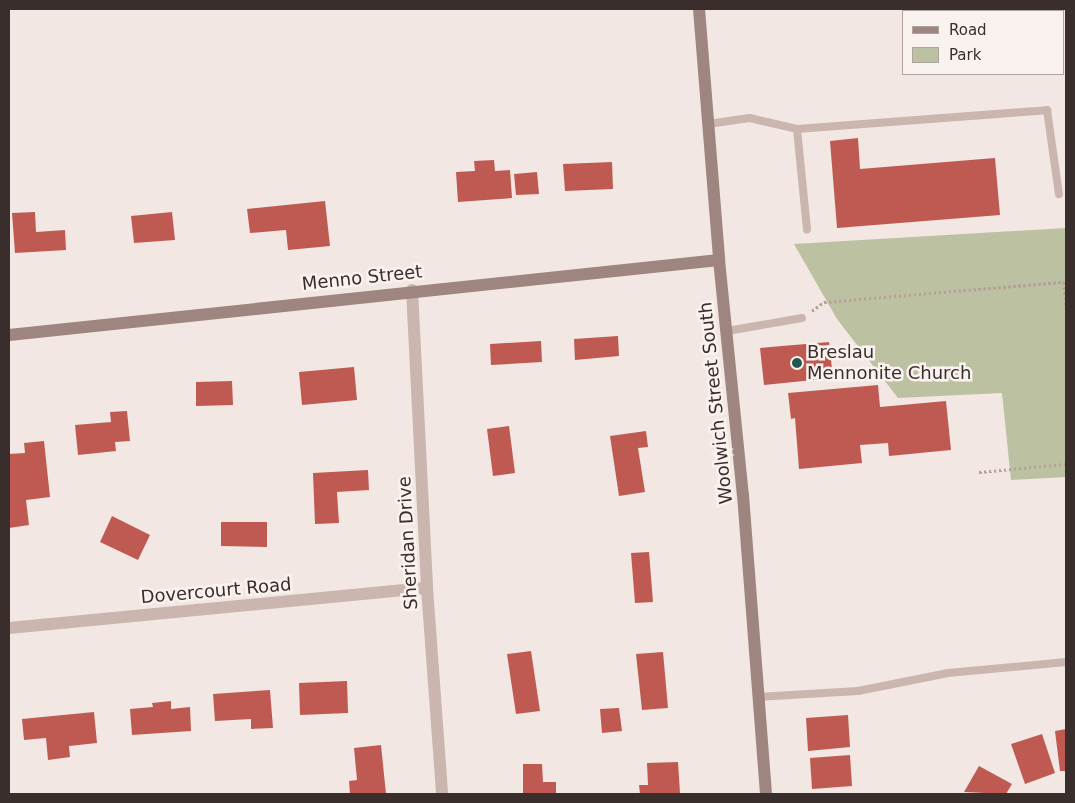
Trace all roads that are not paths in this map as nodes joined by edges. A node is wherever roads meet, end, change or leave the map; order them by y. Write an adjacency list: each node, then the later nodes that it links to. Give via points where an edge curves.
1 (699, 9): 2 (street, Woolwich Street South)
2 (708, 124): 3 (lane, via 750,118); 6 (street, Woolwich Street South)
3 (797, 129): 4 (lane, via 1047,110); 5 (lane)
4 (1059, 194)
5 (807, 230)
6 (719, 260): 7 (street, Menno Street); 9 (street, Woolwich Street South)
7 (412, 290): 10 (street, Menno Street); 11 (street, Sheridan Drive)
8 (802, 318): 9 (lane)
9 (726, 331): 14 (street, Woolwich Street South, via 744,495)
10 (9, 334)
11 (427, 588): 12 (street, Dovercourt Road); 15 (street, Sheridan Drive)
12 (9, 628)
13 (1066, 662): 14 (lane, via 948,673 858,690)
14 (757, 697): 16 (street, Woolwich Street South)
15 (442, 794)
16 (766, 794)

